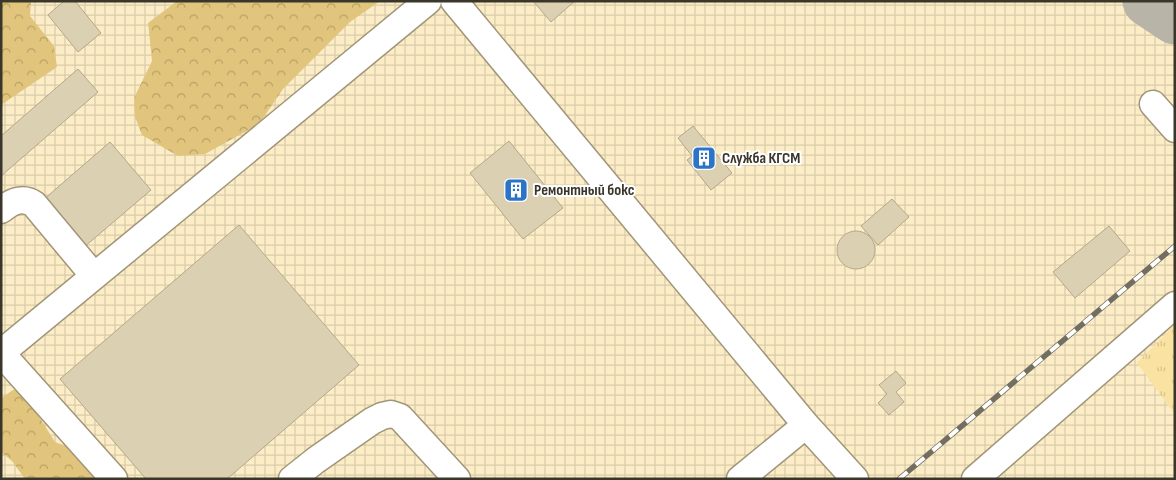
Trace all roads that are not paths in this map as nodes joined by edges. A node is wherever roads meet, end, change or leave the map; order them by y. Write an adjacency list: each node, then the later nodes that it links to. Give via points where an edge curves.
1 (428, 1): 6 (lane)
2 (454, 1): 9 (lane)
3 (1153, 104): 4 (lane)
4 (1175, 129)
5 (1, 210): 6 (lane, via 20,200 34,204)
6 (94, 276): 8 (lane)
7 (1175, 305): 15 (lane)
8 (3, 360): 10 (lane)
9 (806, 425): 13 (lane); 14 (lane)
10 (114, 479)
11 (292, 479): 12 (lane, via 372,421 391,414 400,417)
12 (457, 479)
13 (740, 479)
14 (856, 479)
15 (975, 479)

